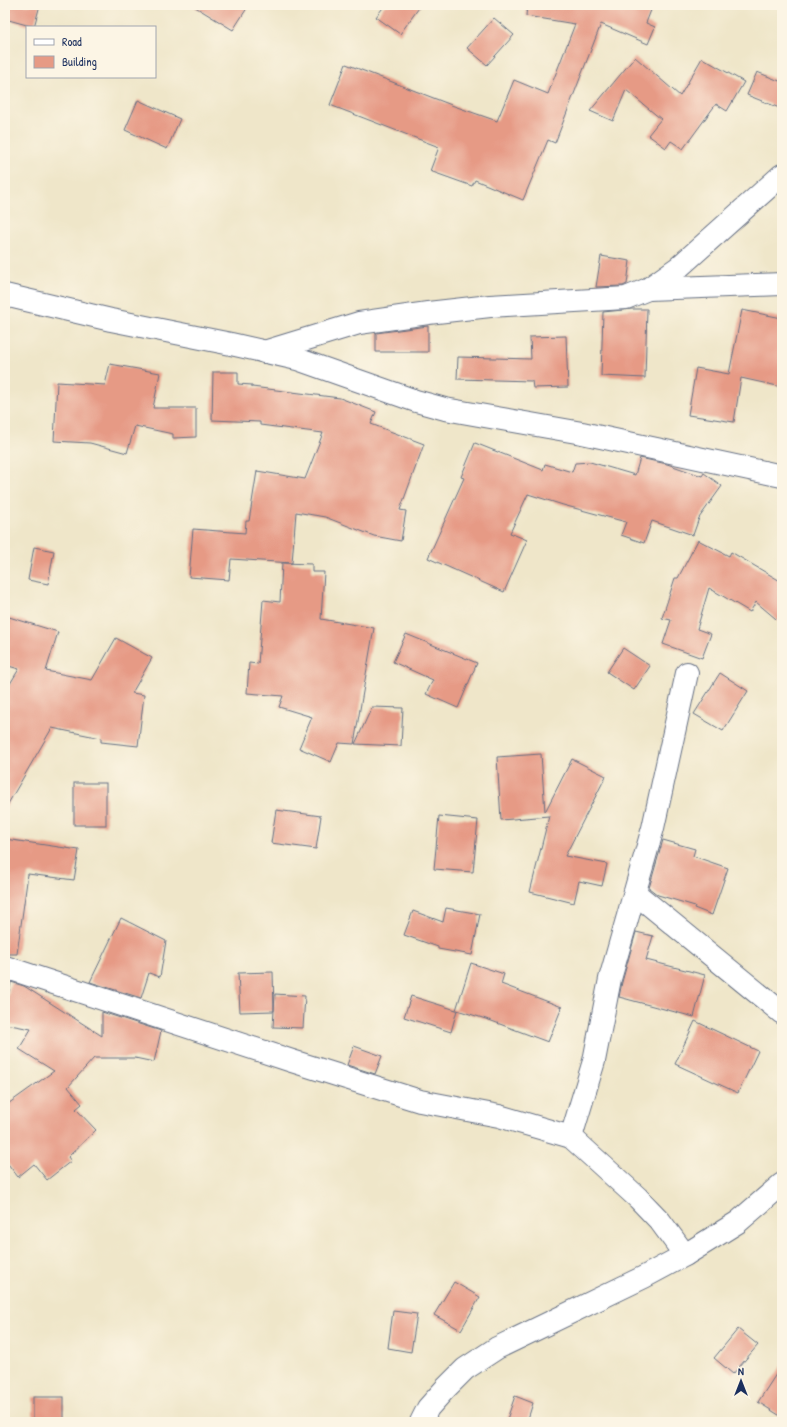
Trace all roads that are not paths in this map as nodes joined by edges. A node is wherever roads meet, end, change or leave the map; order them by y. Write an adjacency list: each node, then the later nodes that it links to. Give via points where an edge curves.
1 (782, 175): 3 (street, via 679,267)
2 (782, 284): 3 (street)
3 (648, 289): 5 (street, via 626,298 490,306 359,323)
4 (5, 295): 5 (street)
5 (264, 352): 6 (street, via 297,359 445,409 582,433)
6 (782, 476)
7 (687, 673): 8 (street, via 653,828)
8 (635, 893): 10 (street); 11 (street, via 610,979 594,1061)
9 (5, 967): 11 (street, via 420,1101 499,1116)
10 (782, 1013)
11 (571, 1137): 13 (street, via 655,1215)
12 (782, 1184): 13 (street, via 738,1222)
13 (686, 1255): 14 (street, via 497,1348 465,1369 444,1389)
14 (421, 1422)

